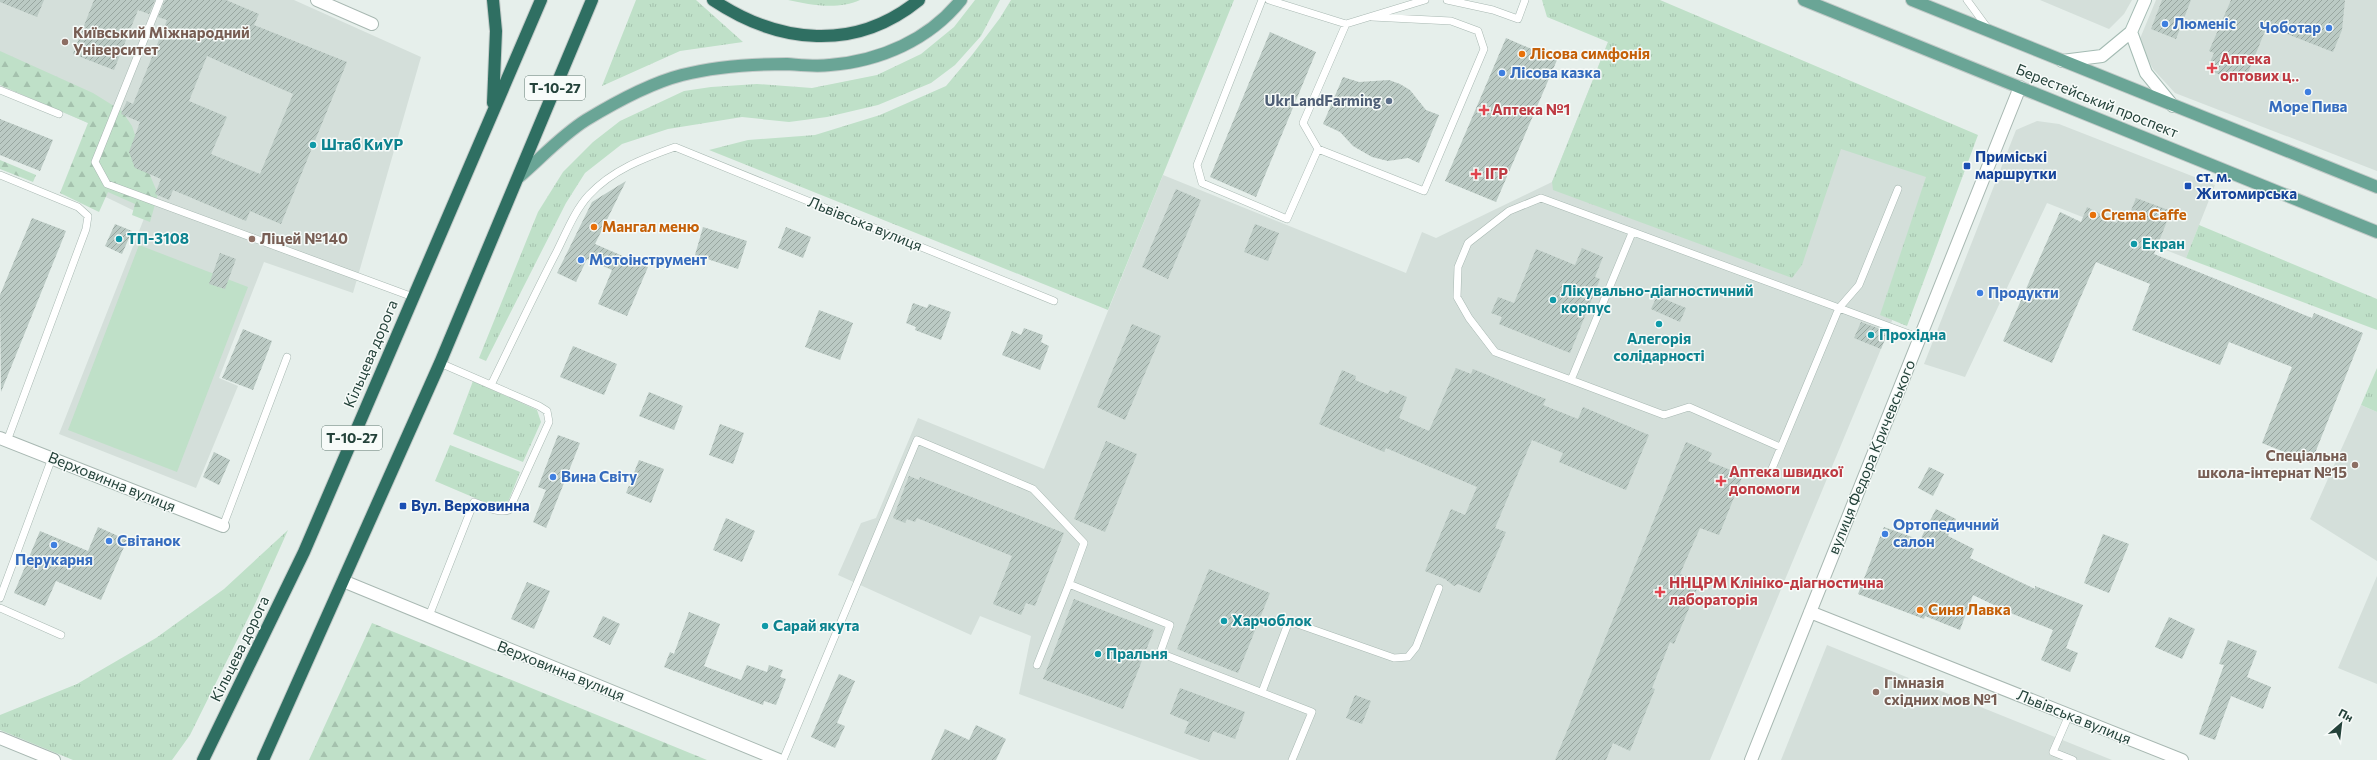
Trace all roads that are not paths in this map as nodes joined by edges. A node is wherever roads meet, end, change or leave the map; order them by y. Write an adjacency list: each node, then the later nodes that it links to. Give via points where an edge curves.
1 (160, 0): 36 (lane, via 95,162 107,184)
2 (317, 0): 19 (street)
3 (493, 0): 27 (highway, via 496,31)
4 (541, 0): 27 (highway, Кільцева дорога / Т-10-27)
5 (592, 0): 31 (highway, Т-10-27)
6 (713, 0): 7 (highway, via 736,15 762,25 789,34 819,37 848,34 877,26 903,13)
7 (919, 0)
8 (961, 0): 31 (main road, via 950,14 925,33 897,50 867,60 828,66 750,64 716,67 681,75 647,87 586,120)
9 (1262, 0): 29 (lane, via 1197,164 1202,183 1287,219)
10 (1269, 0): 20 (lane)
11 (1425, 0): 18 (lane)
12 (1447, 0): 13 (lane, via 1493,10 1518,19)
13 (1525, 0)
14 (1804, 0): 24 (main road, Берестейський проспект)
15 (1912, 0): 21 (main road, Берестейський проспект)
16 (1967, 0): 21 (lane)
17 (2145, 0): 22 (street)
18 (1372, 17): 20 (lane); 29 (lane, via 1451,20 1478,31 1484,49 1424,191)
19 (372, 24)
20 (1346, 24): 29 (lane, via 1303,123)
21 (1991, 32): 23 (main road, Берестейський проспект)
22 (2131, 32): 23 (street, via 2102,56); 26 (street, via 2146,73)
23 (2062, 61): 26 (main road, Берестейський проспект)
24 (2020, 87): 34 (main road, Берестейський проспект); 39 (street, вулиця Федора Кричевського)
25 (0, 90): 28 (lane)
26 (2173, 106): 32 (main road, Берестейський проспект)
27 (492, 112): 36 (highway, Кільцева дорога / Т-10-27)
28 (59, 114)
29 (1318, 149)
30 (0, 175): 44 (lane, via 78,207 88,216 86,230)
31 (519, 177): 41 (highway, Т-10-27)
32 (2377, 187)
33 (1898, 189): 38 (lane, via 1859,285)
34 (2377, 232)
35 (1632, 233): 38 (lane); 42 (lane); 42 (lane, via 1542,198 1509,211 1468,243 1458,267 1457,296 1469,318 1495,352)
36 (413, 297): 63 (highway, Кільцева дорога / Т-10-27, via 304,552)
37 (1054, 301): 43 (lane, Львівська вулиця, via 675,147 641,159 613,174 588,196 547,270)
38 (1838, 308): 39 (lane); 45 (lane)
39 (1920, 338): 54 (street, вулиця Федора Кричевського)
40 (287, 357): 48 (lane)
41 (440, 363): 43 (lane); 49 (highway, Т-10-27)
42 (1571, 380): 45 (lane, via 1664,415 1689,407)
43 (491, 384): 55 (lane, via 547,411 549,422 509,510 497,511 474,502)
44 (4, 439): 46 (street, Верховинна вулиця)
45 (1780, 447): 47 (lane)
46 (52, 458): 48 (street, Верховинна вулиця); 52 (lane)
47 (1771, 471)
48 (223, 526)
49 (343, 581): 55 (street, Верховинна вулиця); 64 (highway, Т-10-27)
50 (1068, 584): 57 (lane); 58 (lane, via 1170,625 1160,653); 66 (lane, via 1084,543 1033,489 917,440)
51 (1439, 588): 58 (lane, via 1416,647 1408,657 1394,658 1290,621)
52 (0, 598)
53 (0, 608): 56 (lane)
54 (1810, 612): 59 (street, Львівська вулиця); 68 (street, вулиця Федора Кричевського)
55 (429, 616): 61 (street, Верховинна вулиця)
56 (62, 635)
57 (1037, 665)
58 (1262, 692): 67 (lane, via 1312,712)
59 (2068, 715): 69 (lane, via 2053,752); 70 (street, Львівська вулиця)
60 (1, 740): 62 (street)
61 (762, 757): 65 (street, Верховинна вулиця)
62 (54, 760)
63 (203, 760)
64 (264, 760)
65 (779, 760)
66 (783, 760)
67 (1292, 760)
68 (1750, 760)
69 (2073, 760)
70 (2182, 760)

